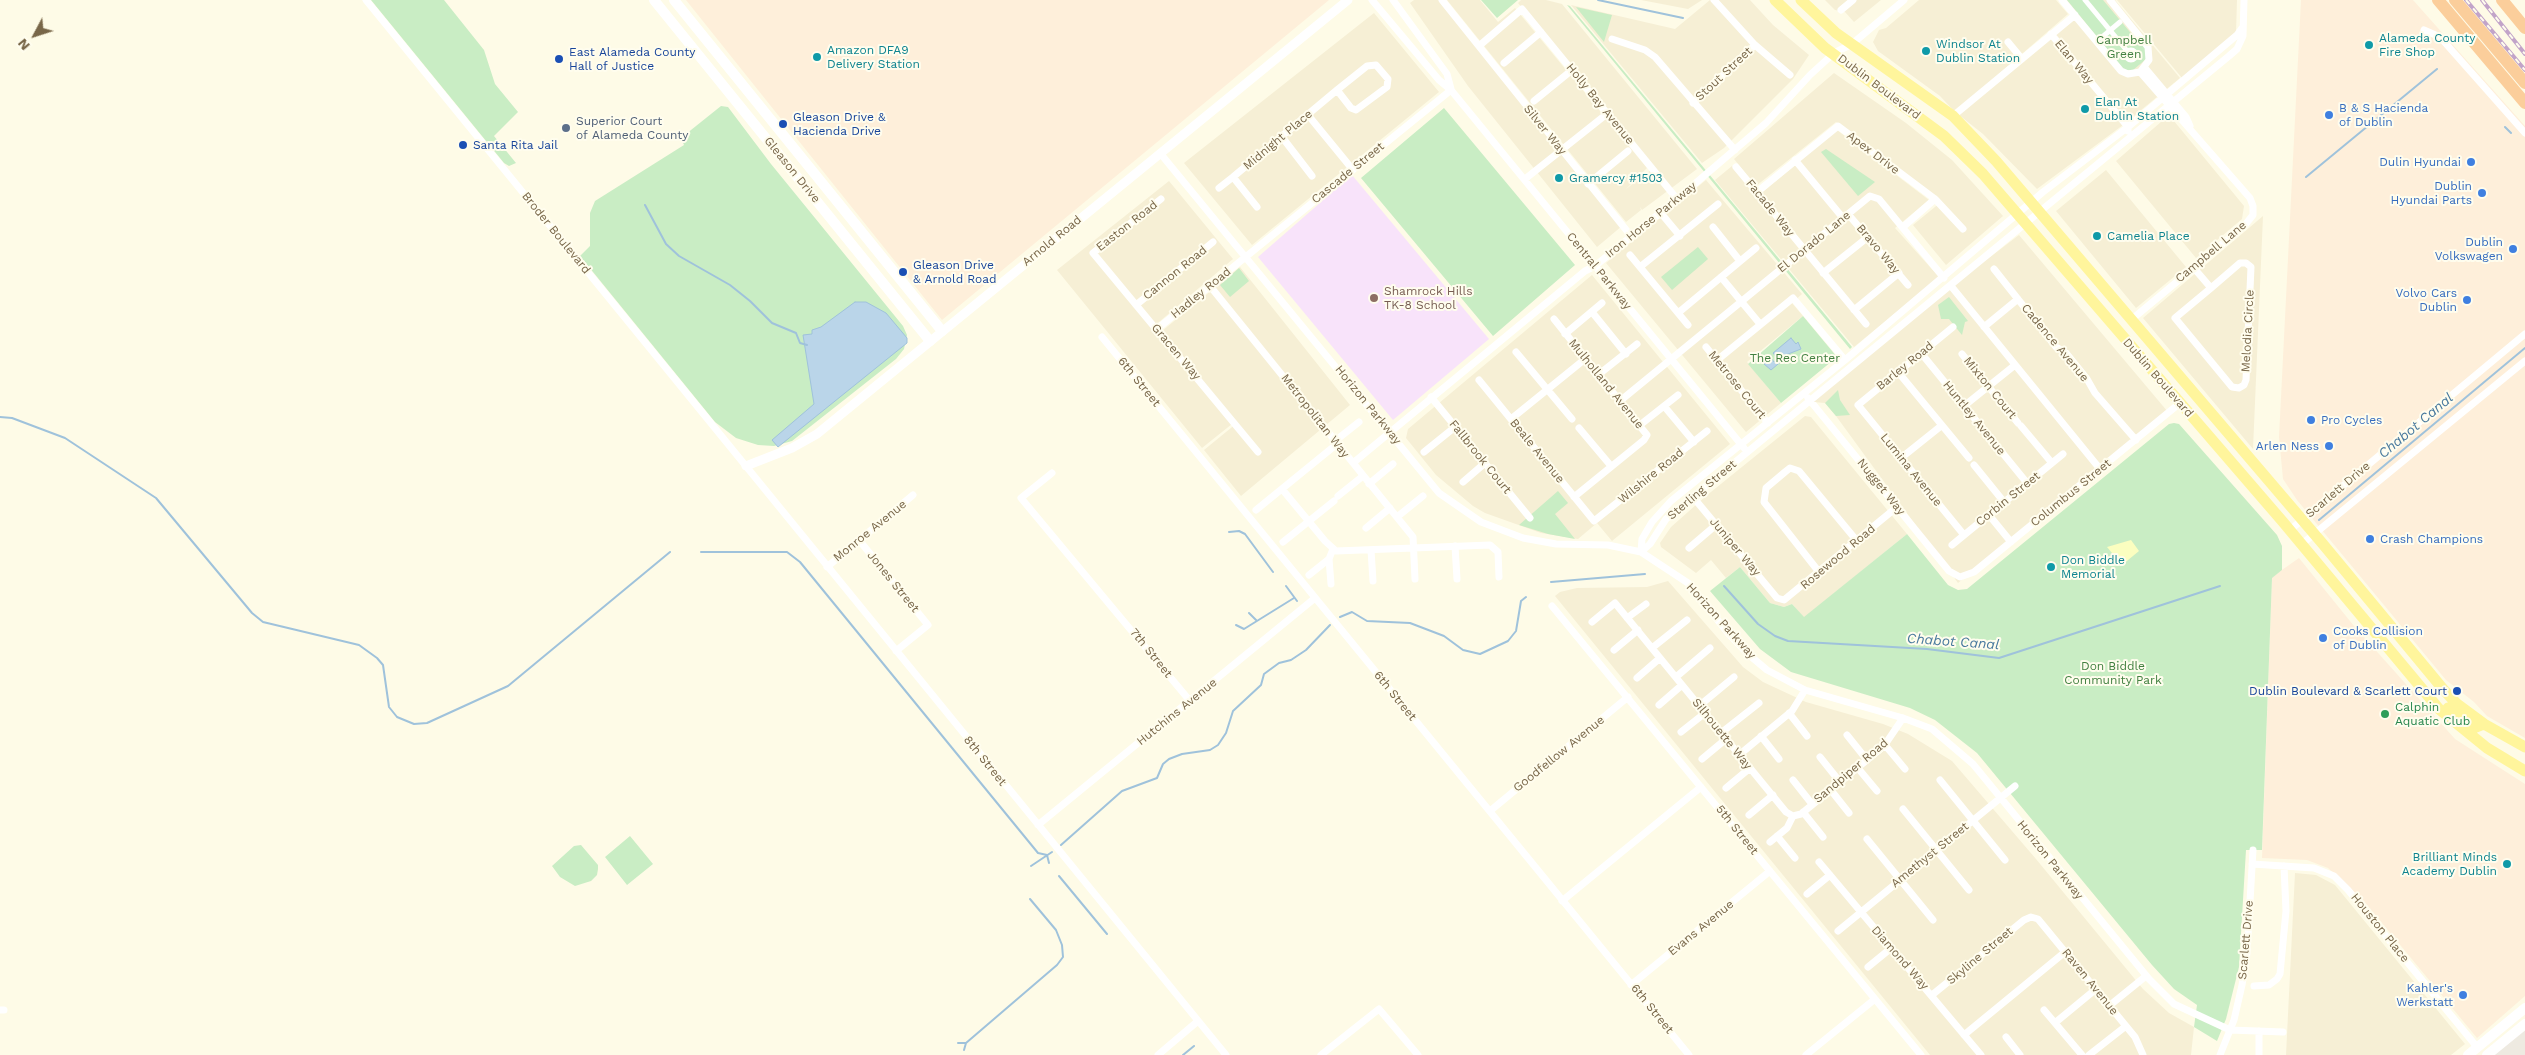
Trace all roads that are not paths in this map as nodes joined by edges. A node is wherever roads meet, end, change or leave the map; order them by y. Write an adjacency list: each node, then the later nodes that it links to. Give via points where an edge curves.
1 (366, 0): 177 (street, Broder Boulevard)
2 (654, 0): 125 (main road, Gleason Drive)
3 (674, 0): 121 (main road, Gleason Drive)
4 (1348, 0): 60 (street, Arnold Road)
5 (1372, 0): 44 (street, Central Parkway)
6 (1393, 0): 44 (street, Central Parkway, via 1447,74)
7 (1442, 0): 34 (street, Silver Way)
8 (1714, 0): 33 (street)
9 (1775, 0): 36 (main road, Dublin Boulevard)
10 (1801, 0): 32 (main road, Dublin Boulevard)
11 (1853, 0): 20 (street)
12 (1904, 0): 32 (street, Iron Horse Parkway)
13 (2062, 0): 21 (street)
14 (2085, 0): 25 (street)
15 (2110, 0): 40 (street, via 2148,47 2150,55)
16 (2244, 0): 23 (street, Sterling Street)
17 (2438, 0): 48 (highway)
18 (2455, 0): 42 (highway)
19 (2502, 0): 24 (highway)
20 (1841, 10)
21 (2075, 15): 28 (street); 40 (street, via 2121,71 2128,74)
22 (2120, 22): 25 (street)
23 (2242, 28): 45 (street, Sterling Street, via 2238,35); 49 (street, Sterling Street, via 2243,36 2236,49)
24 (2525, 28)
25 (2110, 30): 29 (street); 35 (street)
26 (2424, 30): 54 (street, via 2440,37)
27 (1541, 32): 34 (street, Holly Bay Avenue, via 1522,9); 38 (street); 39 (street, Holly Bay Avenue)
28 (2051, 34): 37 (street); 53 (street, Elan Way)
29 (2101, 38)
30 (1612, 39): 47 (street, via 1645,50 1655,57)
31 (2008, 42): 37 (street)
32 (1852, 44): 36 (street, Iron Horse Parkway); 52 (main road, Dublin Boulevard)
33 (1755, 45): 41 (street); 47 (street, Stout Street)
34 (1479, 46): 57 (street, Silver Way)
35 (2128, 52)
36 (1834, 53): 58 (street, Iron Horse Parkway); 78 (main road, Dublin Boulevard, via 1944,136)
37 (2022, 59): 52 (street)
38 (1504, 63)
39 (1572, 70): 46 (street); 50 (street, Holly Bay Avenue)
40 (2143, 70): 45 (street)
41 (1790, 75)
42 (2525, 83)
43 (1337, 90): 43 (street, Midnight Place, via 1372,64 1388,79 1387,87 1356,110); 51 (street, Midnight Place)
44 (1451, 90): 63 (street, Cascade Street); 66 (street, Central Parkway)
45 (2164, 96): 49 (street, Campbell Lane); 53 (street, Sterling Street)
46 (1534, 101)
47 (1693, 103): 58 (street)
48 (2525, 103)
49 (2171, 104): 56 (street, Sterling Street); 95 (street, Campbell Lane, via 2181,121 2250,198 2253,206 2253,215 2245,225)
50 (1608, 113): 57 (street); 71 (street, Holly Bay Avenue)
51 (1308, 115): 55 (street, Midnight Place); 63 (street)
52 (1952, 116): 73 (main road, Dublin Boulevard)
53 (2128, 127): 56 (street); 73 (street, Sterling Street)
54 (2525, 134)
55 (1282, 137): 64 (street); 65 (street, Midnight Place)
56 (2128, 139): 77 (street, Sterling Street)
57 (1561, 150): 66 (street); 67 (street, Silver Way)
58 (1735, 150): 71 (street, Iron Horse Parkway)
59 (1628, 151): 67 (street)
60 (1160, 153): 92 (street, Horizon Parkway); 121 (street, Arnold Road)
61 (1795, 160): 69 (street, Apex Drive); 72 (street, Apex Drive, via 1838,126); 79 (street, Bravo Way)
62 (1736, 167): 69 (street, Facade Way)
63 (1353, 170): 92 (street, Cascade Street)
64 (1312, 176)
65 (1234, 177): 68 (street, Midnight Place); 75 (street)
66 (1525, 179): 94 (street, Central Parkway)
67 (1588, 184): 84 (street, Silver Way)
68 (1219, 188)
69 (1757, 192): 89 (street, Facade Way)
70 (1161, 199): 90 (street, Easton Road)
71 (1677, 199): 76 (street, Iron Horse Parkway)
72 (1935, 200): 82 (street); 83 (street, Apex Drive)
73 (2032, 202): 77 (main road, Dublin Boulevard); 78 (street, Sterling Street)
74 (1718, 204): 85 (street)
75 (1257, 206)
76 (1660, 212): 84 (street, Iron Horse Parkway); 85 (street)
77 (2040, 212): 80 (street, Sterling Street); 114 (main road, Dublin Boulevard)
78 (2018, 215): 80 (main road, Dublin Boulevard); 101 (street, Sterling Street)
79 (1845, 216): 82 (street, El Dorado Lane, via 1870,196 1879,198); 86 (street, Bravo Way); 89 (street, El Dorado Lane)
80 (2026, 224): 104 (street, Sterling Street); 148 (main road, Dublin Boulevard)
81 (1713, 227): 93 (street)
82 (1903, 227): 101 (street, El Dorado Lane)
83 (1963, 229)
84 (1630, 236): 94 (street, Iron Horse Parkway)
85 (1680, 236): 96 (street)
86 (1868, 237): 98 (street); 99 (street, Bravo Way)
87 (1214, 242): 109 (street, Cannon Road)
88 (1756, 248): 93 (street)
89 (1804, 250): 98 (street, Facade Way); 107 (street, El Dorado Lane)
90 (1093, 253): 109 (street, Gracen Way)
91 (1630, 255): 96 (street)
92 (1245, 257): 103 (street, Hadley Road); 161 (street, Horizon Parkway)
93 (1740, 261): 100 (street)
94 (1595, 266): 132 (street, Central Parkway); 145 (street, Iron Horse Parkway)
95 (2193, 267): 105 (street); 114 (street, Campbell Lane)
96 (1640, 268): 112 (street)
97 (1994, 270): 106 (street, Cadence Avenue)
98 (1823, 273): 110 (street, Facade Way)
99 (1899, 273): 102 (street, Bravo Way); 110 (street)
100 (1721, 277): 107 (street); 112 (street)
101 (1944, 278): 134 (street, Sterling Street)
102 (1908, 285)
103 (1210, 286): 120 (street, Hadley Road); 164 (street, Metropolitan Way)
104 (1951, 286): 118 (street); 147 (street, Sterling Street)
105 (2210, 288): 105 (street, Melodia Circle, via 2174,318 2232,387 2239,388 2246,380 2251,267 2240,263)
106 (2018, 299): 118 (street); 162 (street, Cadence Avenue, via 2056,347 2066,353 2087,379 2094,394)
107 (1741, 302): 115 (street); 132 (street, El Dorado Lane)
108 (1602, 303): 111 (street)
109 (1136, 305): 120 (street, Gracen Way)
110 (1854, 310): 116 (street, Facade Way)
111 (1592, 312): 122 (street); 130 (street)
112 (1678, 313): 117 (street)
113 (1554, 319): 122 (street, Mulholland Avenue)
114 (2131, 320): 198 (main road, Dublin Boulevard)
115 (1760, 324): 134 (street, via 1793,298); 135 (street)
116 (1866, 324)
117 (1688, 325)
118 (1984, 327): 137 (street)
119 (1953, 328): 129 (street, Barley Road)
120 (1157, 329): 166 (street, Gracen Way)
121 (942, 331): 125 (street, Arnold Road)
122 (1566, 334): 133 (street, Mulholland Avenue)
123 (2525, 334): 198 (street, Scarlett Drive)
124 (1102, 337): 227 (street, 6th Street)
125 (930, 341): 177 (street, Arnold Road, via 817,434)
126 (1637, 344): 130 (street)
127 (1706, 347): 135 (street, Metrose Court)
128 (1516, 352): 142 (street)
129 (1921, 353): 138 (street, Barley Road); 151 (street, Huntley Avenue)
130 (1626, 354): 139 (street)
131 (1962, 354): 141 (street, Mixton Court)
132 (1671, 358): 146 (street, El Dorado Lane); 165 (street, Central Parkway)
133 (1585, 359): 139 (street, Mulholland Avenue); 142 (street)
134 (1845, 360): 143 (street, Sterling Street)
135 (1716, 361): 155 (street, Metrose Court)
136 (2525, 361): 203 (street, Scarlett Drive)
137 (2015, 364): 141 (street); 179 (street)
138 (1898, 372): 149 (street, Barley Road); 157 (street)
139 (1598, 375): 146 (street, Mulholland Avenue)
140 (1479, 380): 153 (street, Beale Avenue)
141 (1988, 386): 151 (street); 174 (street, Mixton Court)
142 (1548, 390): 152 (street); 153 (street)
143 (1804, 394): 147 (street, Nugget Way); 155 (street, Sterling Street)
144 (1678, 395): 150 (street)
145 (1430, 397): 158 (street, Fallbrook Court); 161 (street, Iron Horse Parkway)
146 (1620, 401): 156 (street, Mulholland Avenue)
147 (1810, 402): 168 (street, Sterling Street); 191 (street, Nugget Way)
148 (2180, 403): 162 (street, Columbus Street); 202 (main road, Dublin Boulevard)
149 (1858, 405): 170 (street, Lumina Avenue)
150 (1664, 406): 156 (street); 163 (street)
151 (1964, 406): 183 (street, Huntley Avenue)
152 (1572, 419)
153 (1511, 420): 188 (street, Beale Avenue)
154 (1359, 422): 164 (street)
155 (1768, 423): 165 (street, Sterling Street)
156 (1640, 425): 178 (street, Mulholland Avenue, via 1646,435 1644,440)
157 (1941, 426): 170 (street); 171 (street)
158 (1455, 427): 167 (street); 173 (street, Fallbrook Court)
159 (1579, 428): 178 (street)
160 (1708, 431): 163 (street, Wilshire Road)
161 (1390, 432): 172 (street, Iron Horse Parkway); 216 (street, Horizon Parkway, via 1439,493 1481,522 1537,541 1608,545)
162 (2136, 440): 179 (street, Columbus Street)
163 (1694, 442): 199 (street, Wilshire Road)
164 (1336, 443): 172 (street, Metropolitan Way); 185 (street)
165 (1741, 445): 168 (street, Central Parkway); 216 (street, Sterling Street, via 1672,501 1652,522 1642,539)
166 (1258, 452)
167 (1424, 452)
168 (1747, 452): 189 (street, Sterling Street)
169 (2063, 454): 174 (street, Corbin Street)
170 (1901, 458): 204 (street, Lumina Avenue)
171 (1969, 458)
172 (1353, 463): 181 (street, Metropolitan Way)
173 (1485, 463): 182 (street); 196 (street, Fallbrook Court)
174 (2052, 463): 183 (street, Corbin Street)
175 (1392, 464): 184 (street)
176 (1974, 465): 190 (street)
177 (746, 466): 218 (street, 8th Street)
178 (1611, 466): 188 (street)
179 (2100, 469): 208 (street, Columbus Street)
180 (1052, 472): 246 (street, 7th Street, via 1021,498)
181 (1363, 476): 184 (street, Metropolitan Way); 197 (street)
182 (1463, 482)
183 (2027, 483): 190 (street, Corbin Street)
184 (1369, 484): 192 (street, Metropolitan Way)
185 (1282, 490): 193 (street); 197 (street)
186 (914, 495): 205 (street, Monroe Avenue)
187 (1423, 496): 195 (street)
188 (1574, 496): 199 (street, Beale Avenue)
189 (1693, 497): 200 (street, Juniper Way); 216 (street, Sterling Street, via 1666,519)
190 (2004, 502): 194 (street, Corbin Street)
191 (1897, 507): 206 (street, Rosewood Road); 222 (street, Nugget Way, via 1948,571)
192 (1390, 508): 195 (street, Metropolitan Way); 201 (street)
193 (1256, 510)
194 (1989, 515): 204 (street, Corbin Street); 208 (street)
195 (1397, 517): 212 (street, Metropolitan Way, via 1413,537)
196 (1530, 518)
197 (1309, 521): 207 (street); 214 (street)
198 (2302, 521): 202 (street, Scarlett Drive); 203 (main road, Dublin Boulevard)
199 (1594, 522)
200 (1716, 525): 213 (street); 228 (street, Juniper Way)
201 (1366, 528)
202 (2290, 530): 209 (main road, Dublin Boulevard)
203 (2314, 534): 209 (street, Scarlett Drive); 254 (main road, Dublin Boulevard, via 2456,704)
204 (1964, 535): 210 (street, Corbin Street)
205 (859, 540): 218 (street, Monroe Avenue); 238 (street, Jones Street, via 928,625)
206 (1857, 541): 219 (street, Rosewood Road); 219 (street, via 1799,470 1790,468 1785,472 1766,488 1764,502)
207 (1283, 542)
208 (2011, 542): 222 (street, Columbus Street, via 1974,572)
209 (2302, 544): 250 (main road, Dublin Boulevard)
210 (1952, 545)
211 (1455, 546): 212 (street); 221 (street, via 1483,544 1496,549); 223 (street)
212 (1413, 548): 215 (street); 224 (street, Metropolitan Way)
213 (1689, 548)
214 (1333, 549): 215 (street); 217 (street)
215 (1371, 550): 225 (street)
216 (1641, 552): 244 (street, Horizon Parkway, via 1688,583 1748,654 1767,670)
217 (1329, 559): 220 (street); 226 (street)
218 (826, 567): 238 (street, 8th Street)
219 (1819, 572): 228 (street, Rosewood Road, via 1789,597 1784,600)
220 (1310, 575)
221 (1499, 577)
222 (1960, 577)
223 (1457, 579)
224 (1415, 580)
225 (1373, 581)
226 (1330, 584)
227 (1315, 598): 246 (street, Hutchins Avenue); 283 (street, 6th Street)
228 (1776, 598)
229 (1646, 604): 231 (street)
230 (1552, 606): 245 (street, 5th Street)
231 (1627, 618): 233 (street, Silhouette Way, via 1615,603); 234 (street, Silhouette Way)
232 (1687, 620): 235 (street)
233 (1592, 622)
234 (1638, 630): 235 (street, Silhouette Way); 237 (street)
235 (1652, 648): 239 (street, Silhouette Way)
236 (1710, 648): 240 (street)
237 (1614, 650)
238 (896, 651): 289 (street, 8th Street)
239 (1660, 658): 240 (street, Silhouette Way); 242 (street)
240 (1676, 677): 243 (street, Silhouette Way)
241 (1734, 677): 249 (street)
242 (1636, 678)
243 (1682, 685): 248 (street); 249 (street, Silhouette Way)
244 (1805, 690): 252 (street, via 1797,706); 253 (street, Horizon Parkway)
245 (1628, 697): 275 (street, 5th Street); 283 (street, Goodfellow Avenue)
246 (1190, 701): 289 (street, Hutchins Avenue)
247 (1759, 704): 257 (street)
248 (1659, 705)
249 (1699, 706): 251 (street, Silhouette Way)
250 (2439, 709): 254 (main road, via 2449,708 2474,728); 270 (main road, Dublin Boulevard, via 2487,748)
251 (1705, 713): 255 (street); 257 (street, Silhouette Way)
252 (1789, 713): 258 (street); 259 (street)
253 (1903, 718): 260 (street, Sandpiper Road); 280 (street, Horizon Parkway, via 1932,730 1972,764)
254 (2484, 724): 261 (main road, Dublin Boulevard)
255 (1681, 732)
256 (1847, 735): 266 (street)
257 (1724, 736): 262 (street, Silhouette Way); 264 (street)
258 (1761, 736): 262 (street); 265 (street)
259 (1807, 736)
260 (1885, 745): 266 (street, Sandpiper Road); 269 (street)
261 (2525, 747)
262 (1739, 755): 268 (street, Silhouette Way)
263 (1820, 757): 273 (street)
264 (1702, 759)
265 (1780, 759)
266 (1867, 760): 267 (street, Sandpiper Road)
267 (1858, 767): 273 (street, Sandpiper Road); 278 (street)
268 (1750, 768): 276 (street); 279 (street, Silhouette Way)
269 (1905, 769)
270 (2525, 771)
271 (1793, 780): 281 (street)
272 (1940, 780): 288 (street)
273 (1840, 782): 277 (street, Sandpiper Road)
274 (2014, 786): 280 (street, Amethyst Street)
275 (1701, 787): 301 (street, 5th Street); 306 (street)
276 (1726, 788)
277 (1830, 789): 281 (street, Sandpiper Road); 285 (street)
278 (1877, 791)
279 (1773, 795): 286 (street); 287 (street, Silhouette Way)
280 (2000, 798): 288 (street, Amethyst Street); 314 (street, Horizon Parkway)
281 (1812, 804): 284 (street, Sandpiper Road)
282 (1903, 809): 294 (street)
283 (1490, 811): 306 (street, 6th Street)
284 (1803, 812): 287 (street, Sandpiper Road); 291 (street)
285 (1849, 813)
286 (1748, 815)
287 (1793, 816): 290 (street)
288 (1973, 821): 294 (street, Amethyst Street); 297 (street)
289 (1038, 825): 324 (street, 8th Street)
290 (1777, 836): 293 (street); 296 (street)
291 (1823, 836)
292 (1867, 839): 303 (street)
293 (1770, 842)
294 (1937, 850): 303 (street, Amethyst Street); 304 (street)
295 (2252, 850): 299 (street, Scarlett Drive)
296 (1795, 858)
297 (2005, 860)
298 (1819, 862): 302 (street, Diamond Way)
299 (2252, 864): 300 (street, Houston Place); 328 (street, Scarlett Drive, via 2247,953)
300 (2284, 866): 316 (street, via 2286,911 2280,974 2274,982); 333 (street, Houston Place, via 2314,868 2334,876 2344,885)
301 (1770, 871): 315 (street, Evans Avenue); 319 (street, 5th Street)
302 (1830, 875): 305 (street); 307 (street, Diamond Way)
303 (1901, 880): 307 (street, Amethyst Street); 309 (street)
304 (1970, 890)
305 (1808, 894)
306 (1562, 900): 315 (street, 6th Street)
307 (1860, 913): 310 (street, Amethyst Street); 311 (street, Diamond Way)
308 (2029, 918): 312 (street, Raven Avenue, via 2038,919); 318 (street, Skyline Street)
309 (1934, 920)
310 (1838, 931)
311 (1890, 949): 313 (street); 318 (street, Diamond Way)
312 (2065, 952): 317 (street, Raven Avenue); 331 (street)
313 (1868, 967)
314 (2146, 976): 320 (street); 328 (street, Horizon Parkway, via 2174,1004)
315 (1631, 985): 339 (street, 6th Street)
316 (2254, 986)
317 (2096, 989): 320 (street, Raven Avenue); 325 (street)
318 (1932, 995): 331 (street, Diamond Way)
319 (1875, 999): 340 (street); 341 (street, 5th Street)
320 (2109, 1006): 327 (street, Raven Avenue)
321 (2525, 1008): 323 (main road)
322 (2044, 1010): 325 (street)
323 (2514, 1016): 333 (main road); 334 (main road, via 2512,1028)
324 (1198, 1021): 335 (street); 336 (street, 8th Street)
325 (2056, 1022): 344 (street)
326 (2525, 1024): 334 (main road)
327 (2126, 1026): 345 (street); 346 (street, Raven Avenue)
328 (2230, 1030): 329 (street); 347 (street, Scarlett Drive)
329 (2260, 1031): 330 (street); 348 (street)
330 (2283, 1032)
331 (1964, 1035): 342 (street, Diamond Way)
332 (2006, 1037): 343 (street)
333 (2477, 1048): 349 (main road)
334 (2491, 1052)
335 (1158, 1055)
336 (1226, 1055)
337 (1321, 1055): 338 (street, via 1379,1009)
338 (1418, 1055)
339 (1689, 1055)
340 (1806, 1055)
341 (1921, 1055)
342 (1981, 1055)
343 (2020, 1055)
344 (2082, 1055)
345 (2090, 1055)
346 (2143, 1055)
347 (2220, 1055)
348 (2259, 1055)
349 (2468, 1055)

